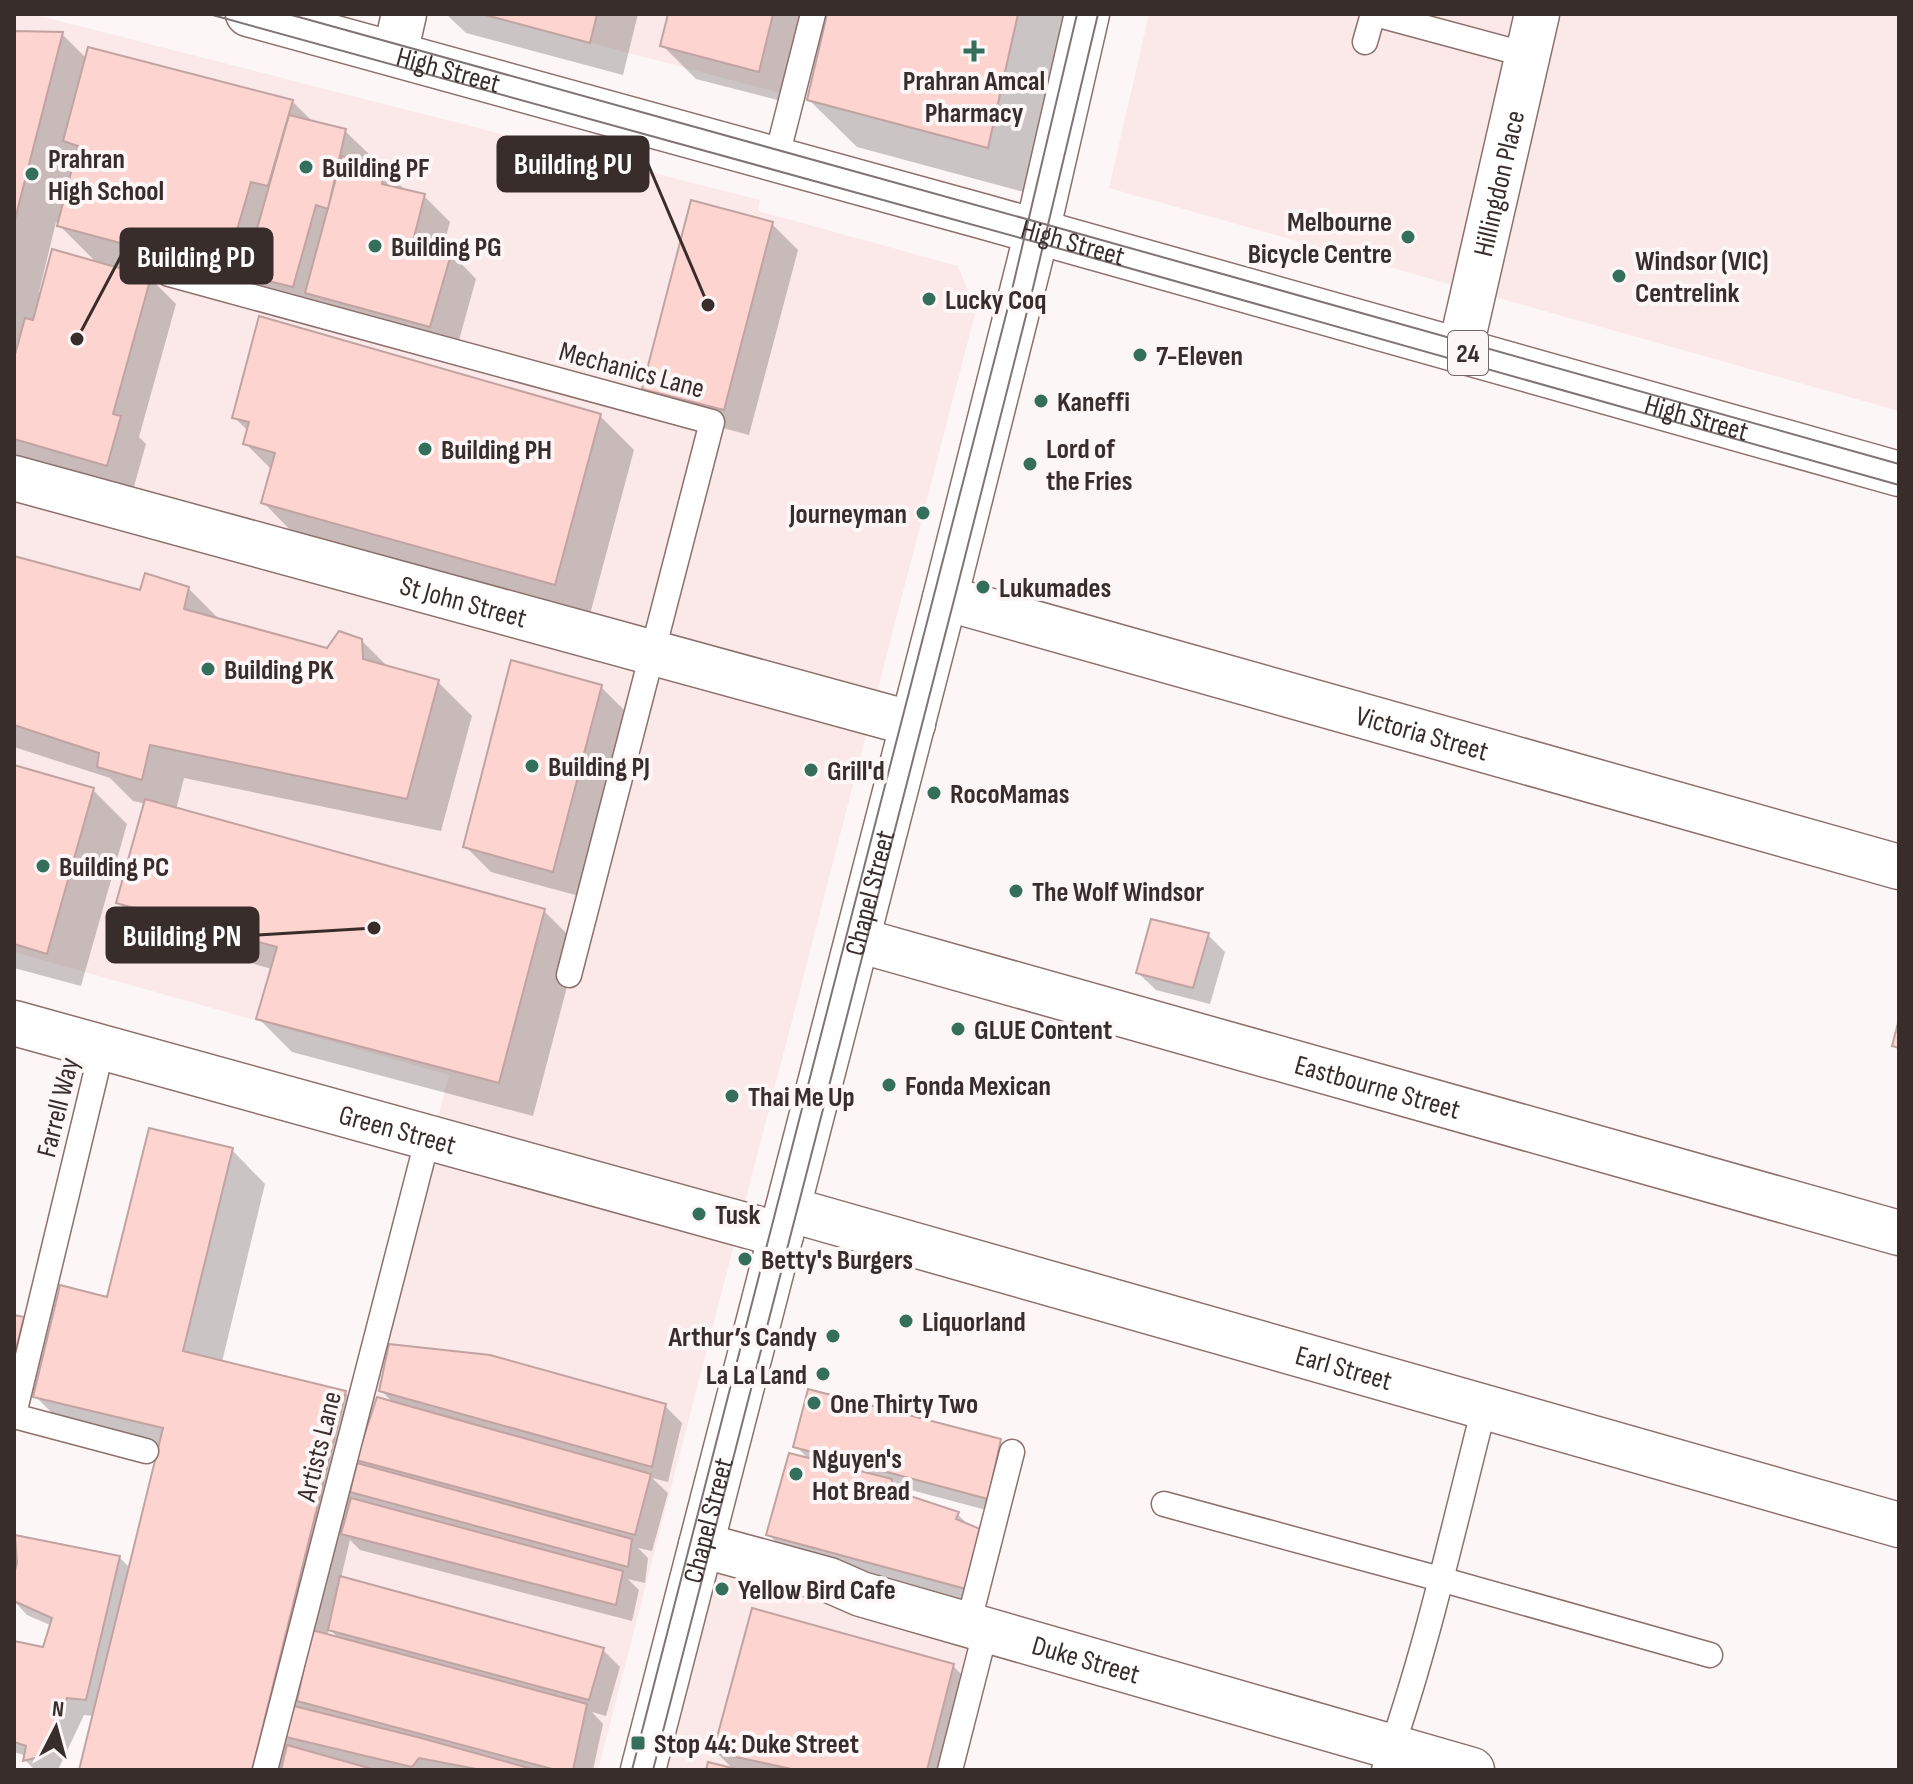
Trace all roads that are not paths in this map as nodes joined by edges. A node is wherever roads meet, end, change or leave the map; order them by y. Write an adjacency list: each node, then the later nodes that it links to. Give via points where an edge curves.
1 (248, 14): 5 (street, High Street / 24)
2 (813, 14): 8 (lane)
3 (1087, 14): 9 (street, Chapel Street)
4 (1384, 15): 6 (lane); 7 (lane)
5 (399, 34): 8 (street, High Street / 24)
6 (1532, 35): 11 (street, Hillingdon Place)
7 (1365, 42)
8 (776, 160): 9 (street, High Street / 24)
9 (1037, 232): 11 (street, High Street / 24); 14 (street, Chapel Street)
10 (169, 274): 15 (lane, Mechanics Lane, via 712,422)
11 (1460, 351): 12 (street, High Street / 24)
12 (1899, 474)
13 (14, 478): 15 (street, St John Street)
14 (945, 598): 16 (street, Chapel Street); 17 (street, Victoria Street)
15 (653, 654): 16 (street, St John Street); 19 (lane, Mechanics Lane)
16 (913, 724): 18 (street, Chapel Street)
17 (1899, 867)
18 (858, 940): 23 (street, Chapel Street); 24 (street, Eastbourne Street)
19 (569, 975)
20 (14, 1023): 21 (street, Green Street)
21 (102, 1048): 22 (street, Green Street); 26 (lane, Farrell Way)
22 (428, 1137): 23 (street, Green Street); 36 (lane, Artists Lane)
23 (784, 1222): 25 (street, Earl Street); 31 (street, Chapel Street)
24 (1899, 1233)
25 (1484, 1408): 30 (street, Earl Street); 32 (lane)
26 (14, 1415): 27 (lane, Farrell Way)
27 (146, 1451)
28 (1012, 1452): 33 (lane)
29 (1164, 1504): 32 (lane)
30 (1899, 1525)
31 (701, 1545): 33 (street, Duke Street); 37 (street, Chapel Street)
32 (1440, 1579): 34 (lane); 35 (lane)
33 (977, 1627): 35 (street, Duke Street); 38 (lane)
34 (1710, 1655)
35 (1388, 1759): 39 (street, Duke Street)
36 (265, 1770)
37 (643, 1770)
38 (950, 1770)
39 (1472, 1770)

